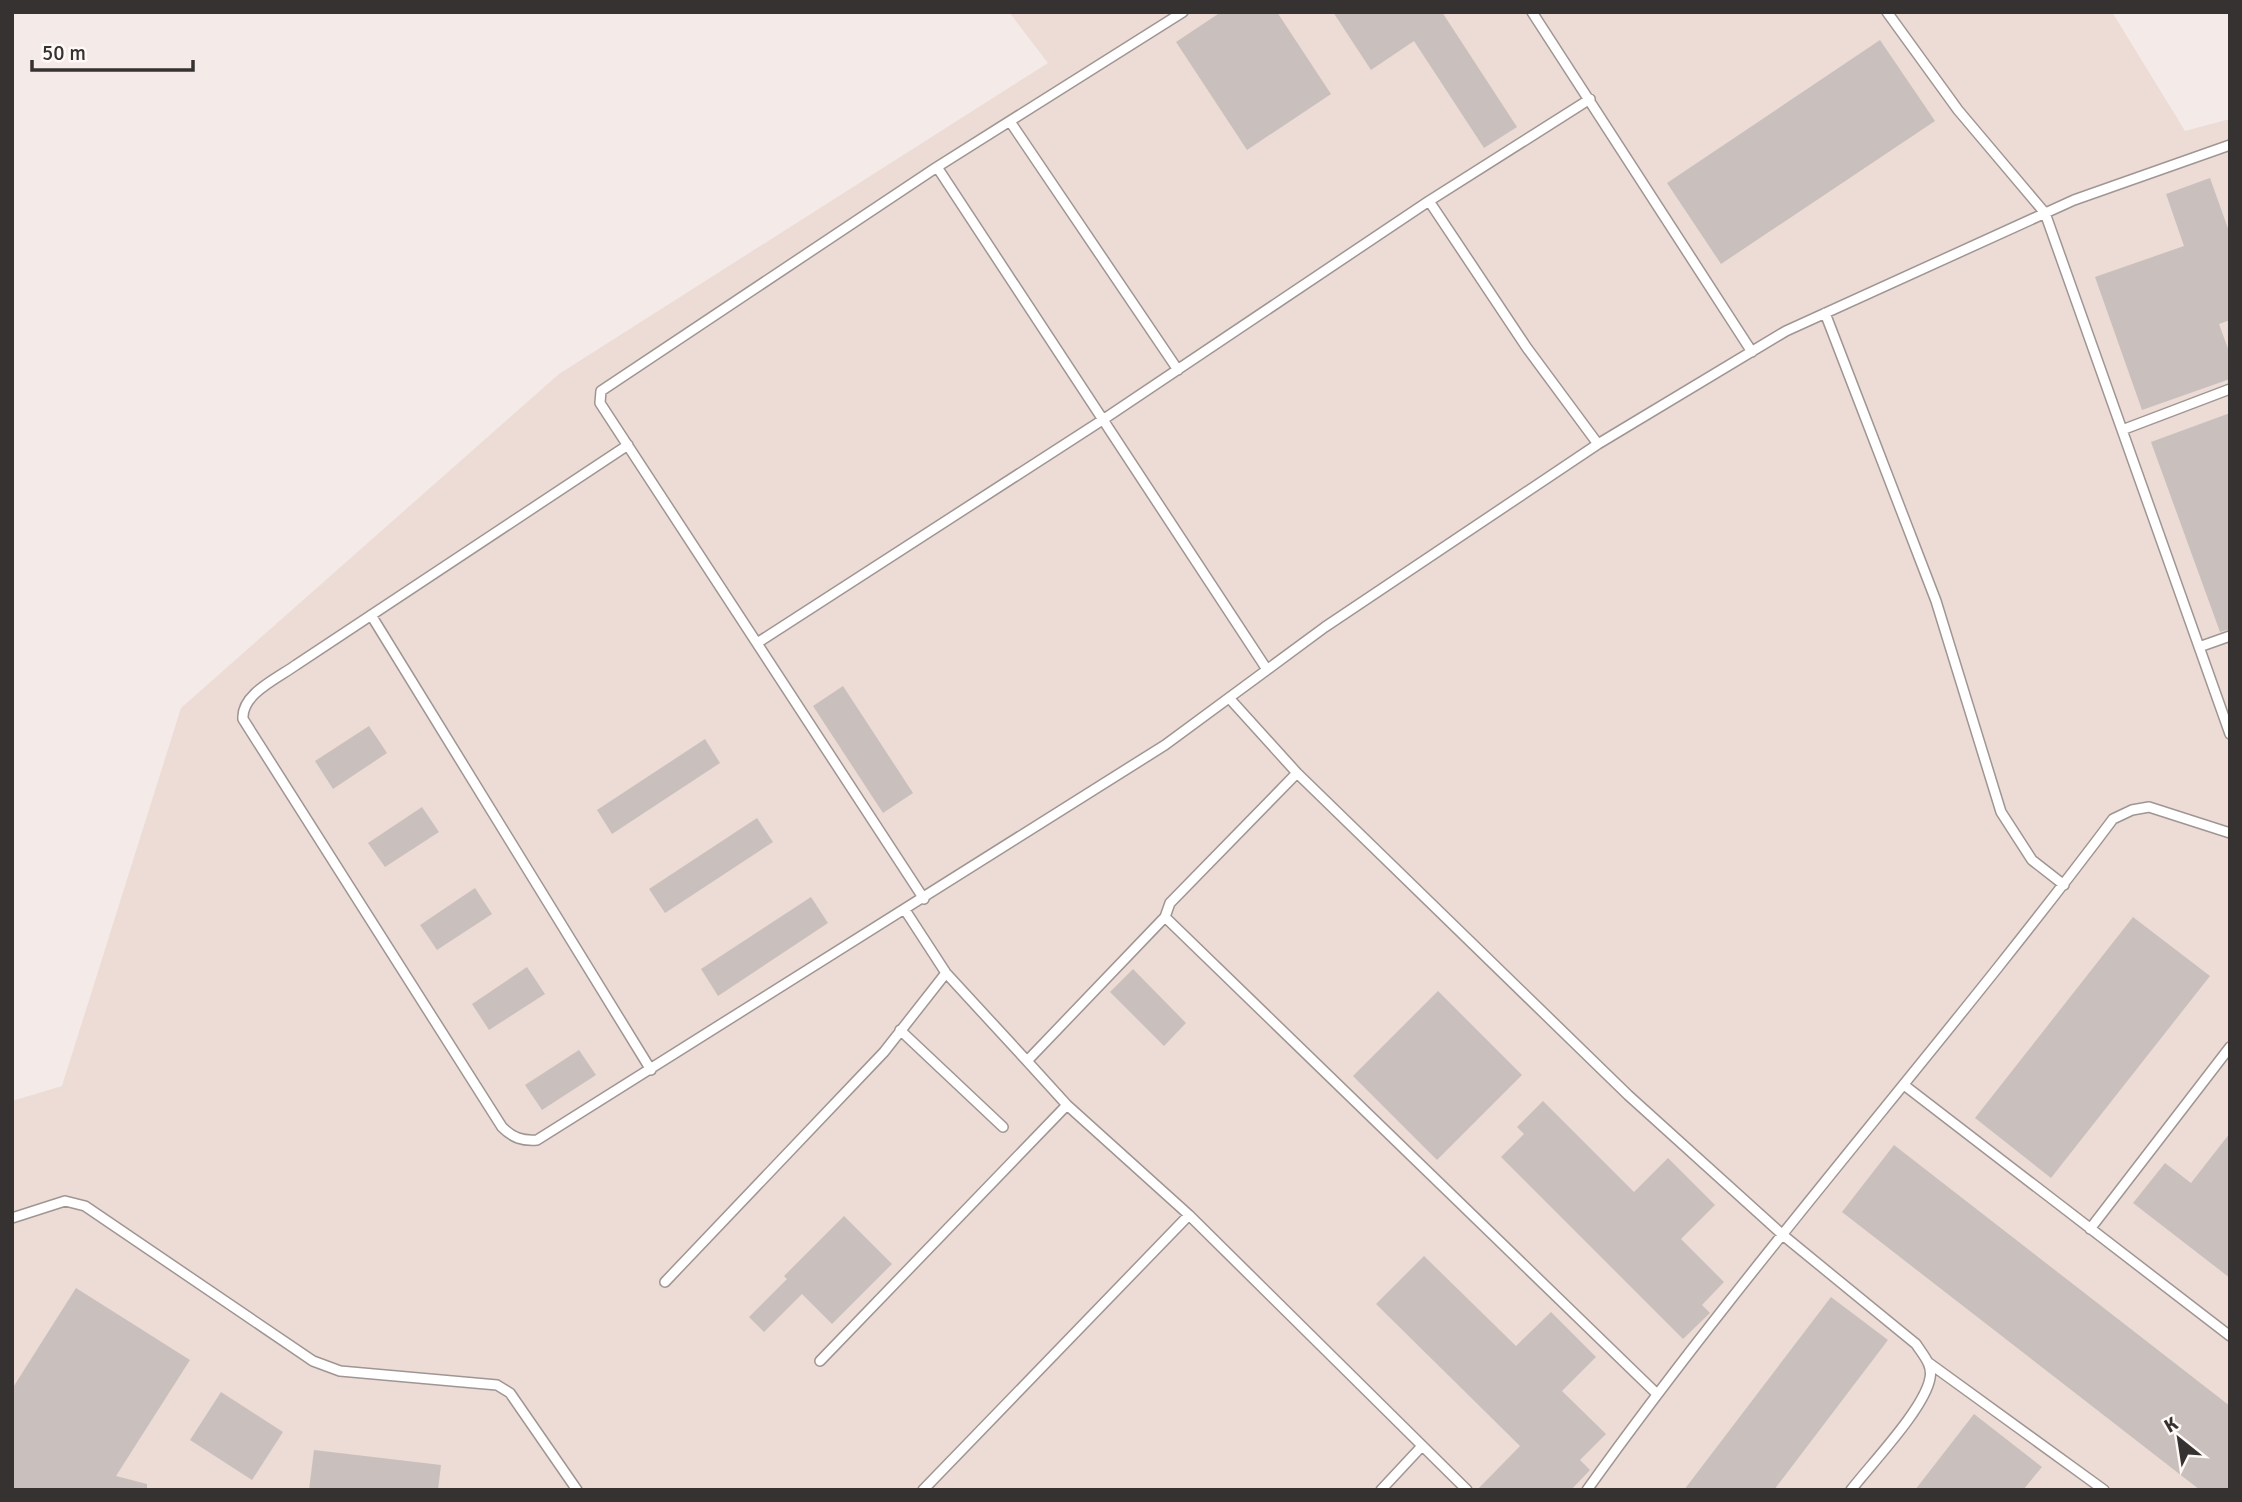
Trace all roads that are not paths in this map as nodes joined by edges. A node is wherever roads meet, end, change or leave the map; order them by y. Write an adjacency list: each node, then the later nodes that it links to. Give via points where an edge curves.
1 (1182, 12): 5 (lane)
2 (1532, 12): 4 (lane)
3 (1887, 12): 9 (lane, via 1958,110)
4 (1590, 99): 8 (lane); 11 (lane)
5 (1011, 123): 7 (lane); 12 (lane)
6 (2230, 145): 9 (lane)
7 (937, 167): 14 (lane); 17 (lane, via 601,391 600,403)
8 (1429, 201): 12 (lane); 16 (lane)
9 (2045, 213): 10 (lane); 15 (lane)
10 (1825, 313): 11 (lane); 27 (lane, via 1936,601 2001,812 2032,860)
11 (1752, 352): 16 (lane)
12 (1178, 370): 14 (lane)
13 (2230, 390): 15 (lane)
14 (1104, 419): 20 (lane); 22 (lane)
15 (2122, 430): 21 (lane)
16 (1598, 444): 22 (lane)
17 (628, 445): 18 (lane); 20 (lane)
18 (371, 615): 35 (lane); 35 (lane, via 253,696 243,719 507,1132 537,1140)
19 (2230, 636): 21 (lane)
20 (757, 643): 28 (lane)
21 (2199, 647): 24 (lane)
22 (1266, 668): 23 (lane)
23 (1230, 699): 25 (lane); 28 (lane)
24 (2230, 734)
25 (1297, 773): 30 (lane, via 1170,903); 42 (lane, via 1628,1095)
26 (2230, 834): 27 (lane, via 2149,807 2132,810 2113,820)
27 (2064, 885): 36 (lane)
28 (923, 899): 29 (lane)
29 (905, 910): 31 (lane); 35 (lane)
30 (1165, 917): 34 (lane); 47 (lane)
31 (946, 972): 32 (lane); 34 (lane)
32 (901, 1030): 38 (lane); 43 (lane)
33 (2230, 1047): 41 (lane)
34 (1027, 1061): 37 (lane)
35 (651, 1070)
36 (1904, 1085): 41 (lane); 42 (lane)
37 (1067, 1105): 39 (lane); 45 (lane)
38 (1003, 1126)
39 (1189, 1215): 48 (lane); 50 (lane)
40 (12, 1218): 49 (lane, via 65,1201 85,1206 313,1361 340,1371 497,1385 510,1393)
41 (2090, 1229): 44 (lane)
42 (1784, 1236): 46 (lane, via 1916,1344); 47 (lane)
43 (665, 1282)
44 (2230, 1336)
45 (820, 1361)
46 (1929, 1363): 54 (lane, via 1930,1378 1922,1401); 55 (lane)
47 (1656, 1393): 53 (lane)
48 (1422, 1446): 51 (lane); 52 (lane)
49 (577, 1490)
50 (923, 1490)
51 (1381, 1490)
52 (1466, 1490)
53 (1587, 1490)
54 (1850, 1490)
55 (2104, 1490)

